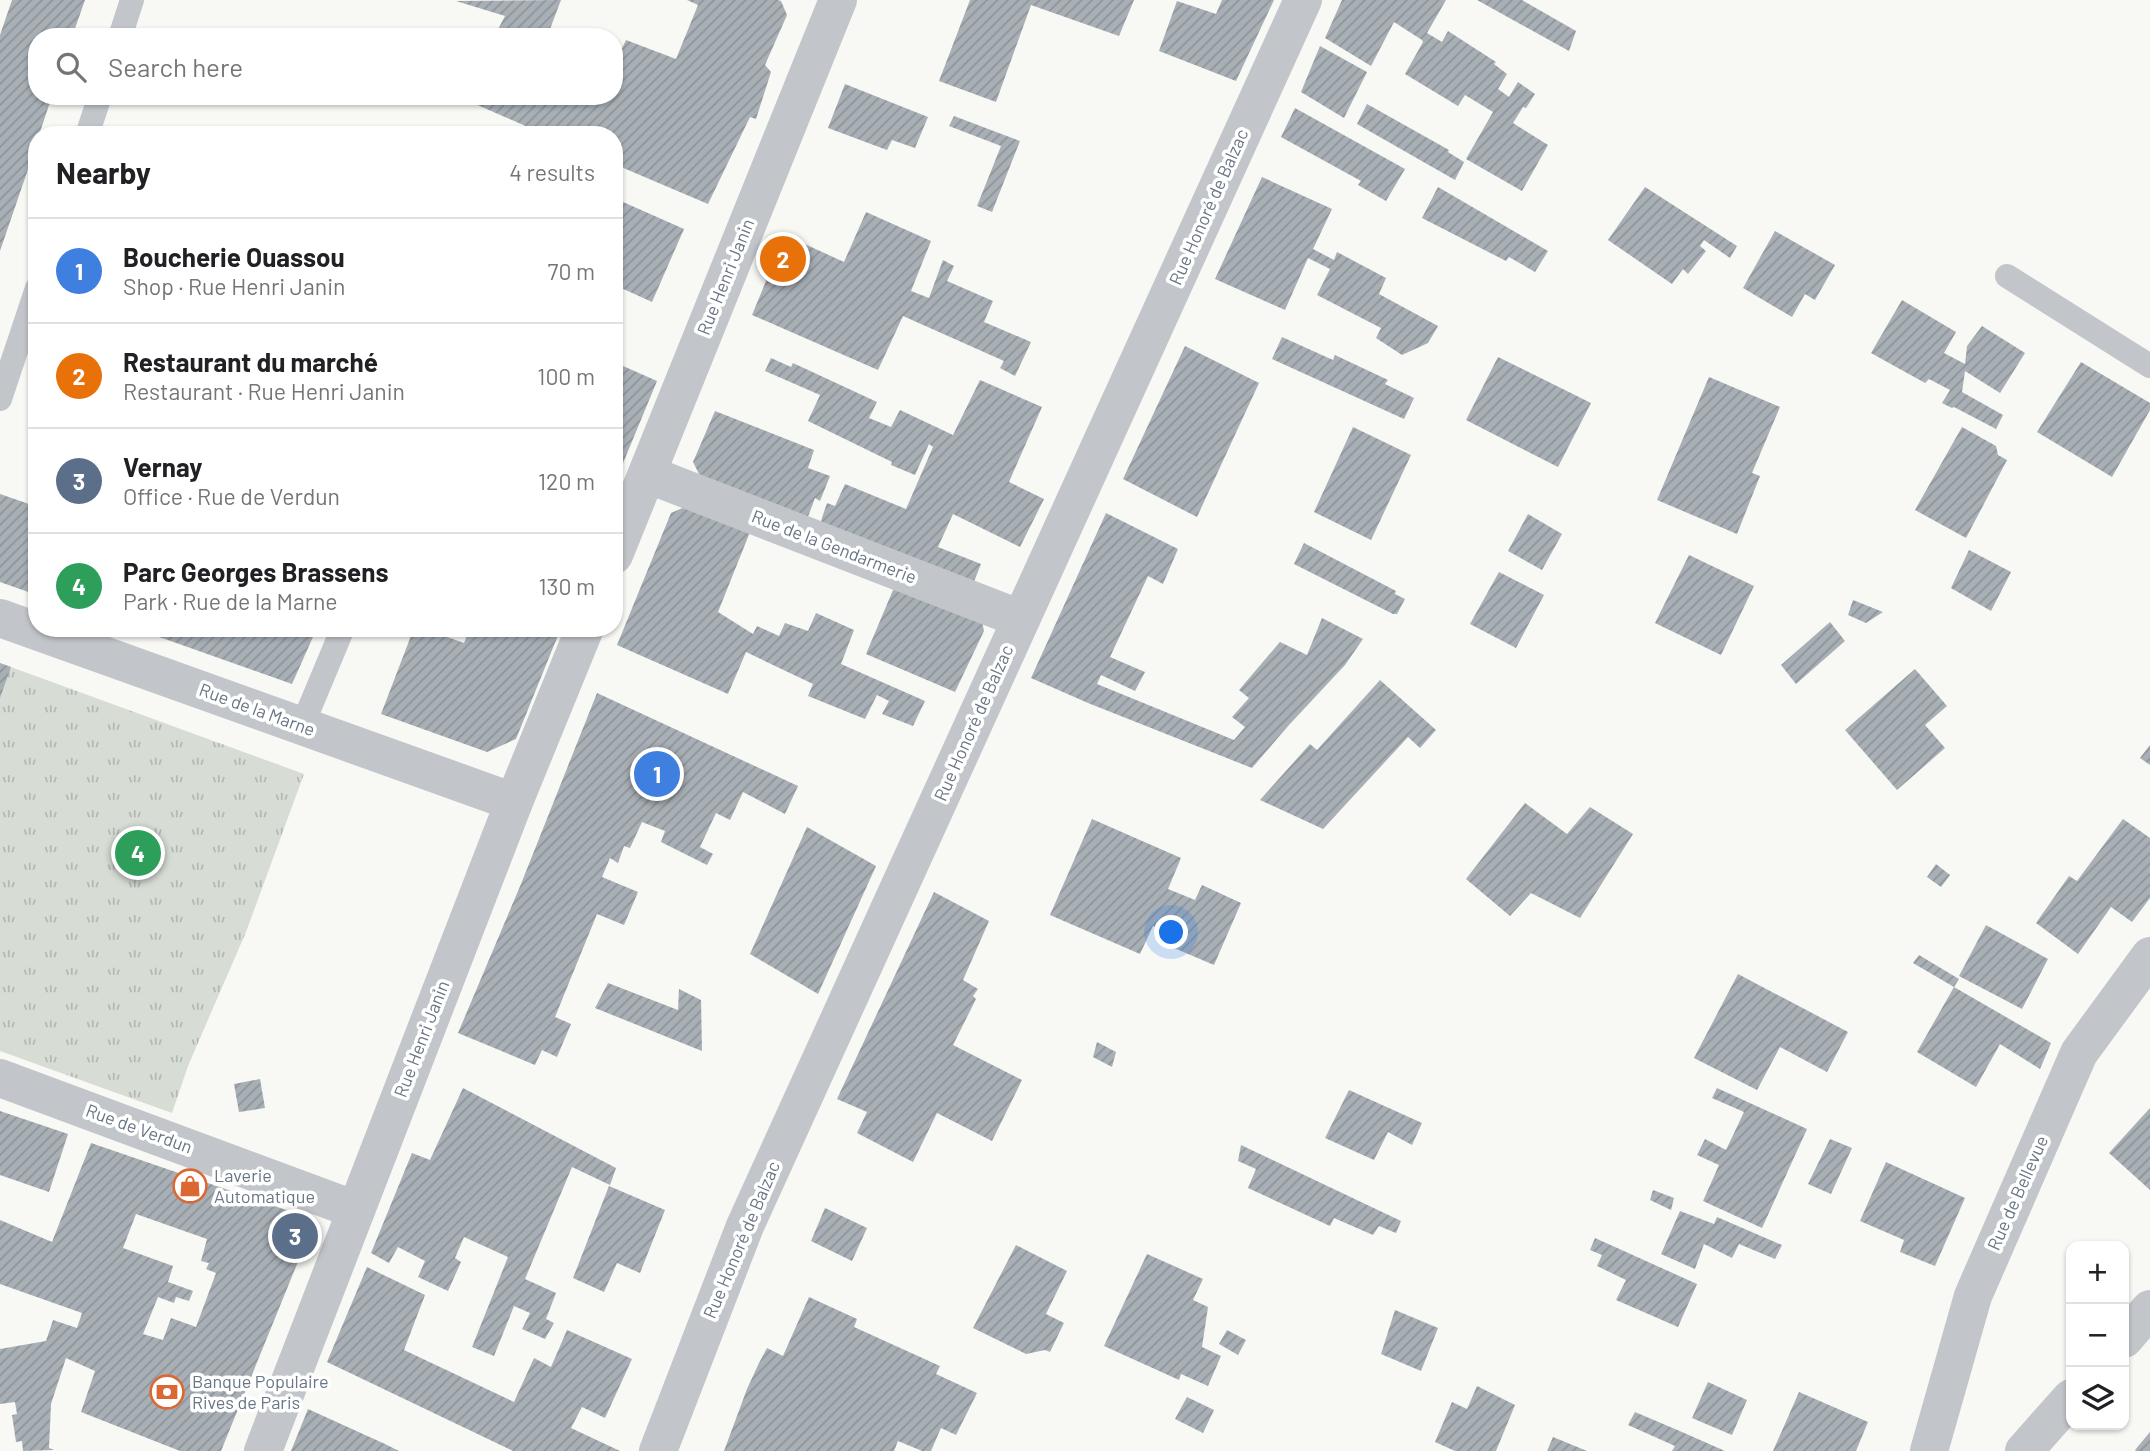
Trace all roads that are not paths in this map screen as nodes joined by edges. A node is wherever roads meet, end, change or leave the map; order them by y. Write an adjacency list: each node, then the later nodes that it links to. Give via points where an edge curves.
1 (132, 0): 4 (lane)
2 (838, 0): 11 (street, Rue Henri Janin)
3 (1303, 0): 14 (street, Rue Honoré de Balzac)
4 (123, 28)
5 (97, 105): 6 (lane)
6 (90, 126)
7 (2007, 276): 9 (lane)
8 (28, 315): 10 (lane)
9 (2150, 366)
10 (0, 399)
11 (647, 474): 12 (street, Rue Henri Janin); 14 (street, Rue de la Gendarmerie)
12 (623, 533)
13 (0, 618): 15 (street, Rue de la Marne)
14 (1021, 620): 28 (street, Rue Honoré de Balzac, via 745,1226)
15 (28, 628)
16 (53, 637): 19 (street, Rue de la Marne)
17 (339, 637): 19 (lane)
18 (580, 637): 20 (street, Rue Henri Janin)
19 (302, 726): 20 (street, Rue de la Marne)
20 (514, 802): 23 (street, Rue Henri Janin)
21 (2150, 957): 29 (street, Rue de Bellevue, via 2079,1053 1973,1296)
22 (0, 1078): 23 (street, Rue de Verdun)
23 (356, 1210): 27 (street, Rue Henri Janin)
24 (2150, 1309): 25 (street)
25 (2129, 1333)
26 (2066, 1404): 30 (street)
27 (263, 1451)
28 (658, 1451)
29 (1928, 1451)
30 (2024, 1451)

